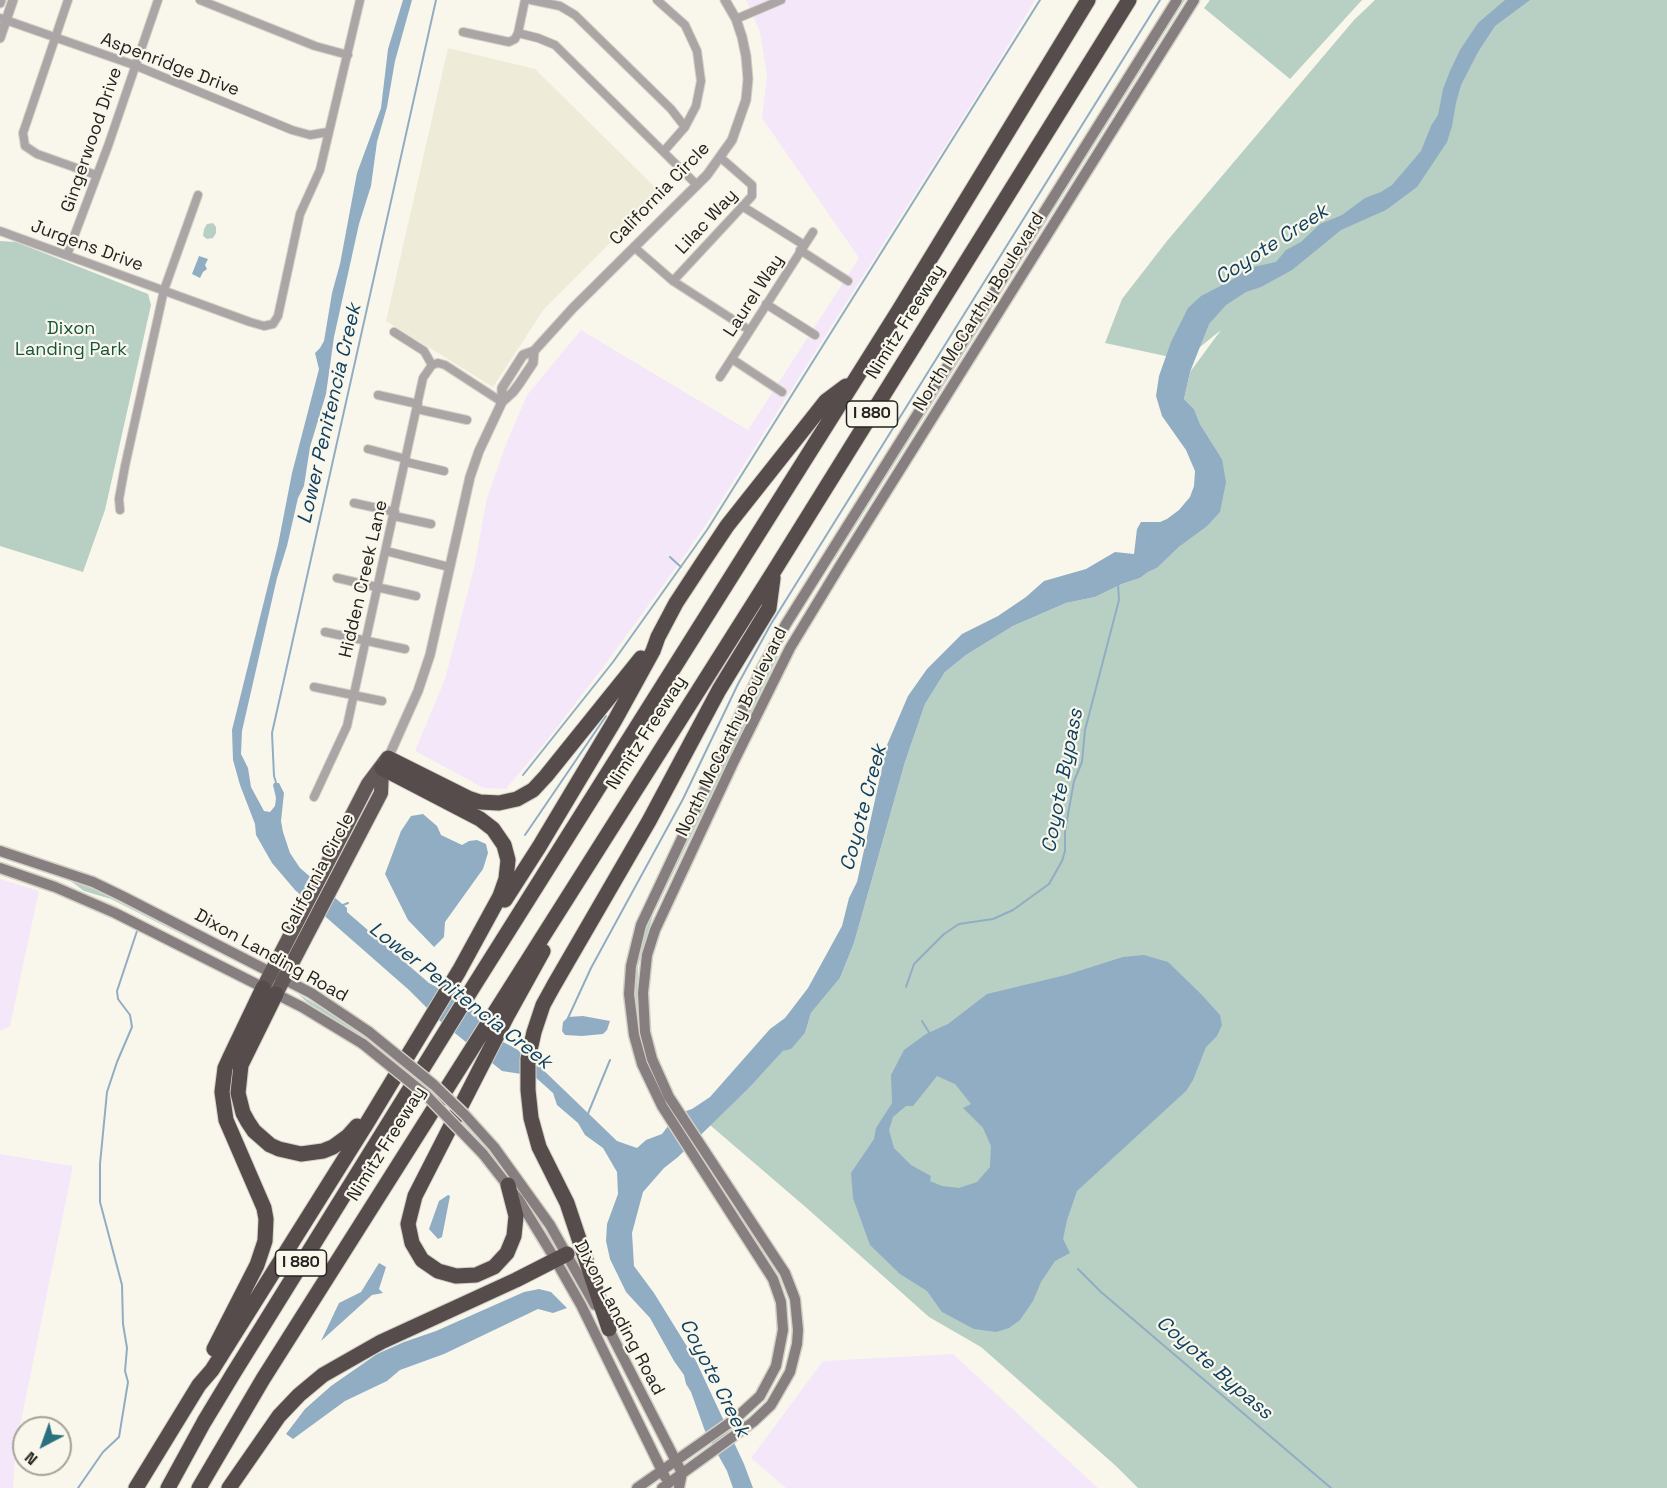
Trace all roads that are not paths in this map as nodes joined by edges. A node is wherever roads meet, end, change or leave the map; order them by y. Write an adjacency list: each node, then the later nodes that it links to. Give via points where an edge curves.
1 (13, 0): 15 (street)
2 (68, 0): 20 (street)
3 (158, 0): 22 (street, Gingerwood Drive)
4 (200, 0): 21 (street)
5 (360, 0): 21 (street)
6 (525, 0): 18 (street)
7 (531, 0): 23 (street, via 560,6 575,15)
8 (657, 0): 23 (street, via 685,26 697,51 701,81)
9 (725, 0): 16 (street, California Circle)
10 (781, 0): 16 (street)
11 (1088, 0): 48 (highway, Nimitz Freeway / I 880)
12 (1129, 0): 65 (highway, Nimitz Freeway / I 880)
13 (1177, 0): 39 (main road, North McCarthy Boulevard)
14 (1194, 0): 40 (main road, North McCarthy Boulevard)
15 (3, 19): 19 (street); 20 (street, Aspenridge Drive)
16 (736, 19): 26 (street, California Circle, via 746,56 747,100)
17 (463, 32): 18 (street, via 509,42)
18 (518, 33): 25 (street, via 555,45)
19 (0, 38)
20 (56, 38): 22 (street, Aspenridge Drive); 27 (street, via 22,133 25,146)
21 (348, 56): 24 (street)
22 (134, 65): 24 (street, Aspenridge Drive, via 292,130 310,135); 27 (street, Gingerwood Drive)
23 (686, 127): 25 (street)
24 (328, 132): 38 (street, Jurgens Drive, via 320,170 300,214 273,324 264,327)
25 (664, 151): 28 (street)
26 (721, 159): 28 (street, California Circle); 30 (street, Lilac Way, via 752,185 752,196)
27 (96, 175): 35 (street, Gingerwood Drive)
28 (697, 185): 33 (street, California Circle)
29 (198, 195): 38 (street)
30 (742, 206): 34 (street); 36 (street, Lilac Way)
31 (0, 231): 35 (street, Jurgens Drive)
32 (813, 232): 34 (street, Laurel Way)
33 (634, 247): 36 (street); 51 (street, California Circle, via 534,351 533,363)
34 (802, 248): 37 (street); 41 (street, Laurel Way)
35 (67, 255): 38 (street, Jurgens Drive)
36 (673, 281): 42 (street)
37 (848, 281)
38 (164, 290): 60 (street, via 127,456)
39 (992, 295): 40 (main road); 57 (main road, North McCarthy Boulevard)
40 (1005, 303): 58 (main road, North McCarthy Boulevard)
41 (766, 304): 42 (street, Laurel Way); 44 (street)
42 (749, 330): 45 (street, Laurel Way)
43 (394, 332): 46 (street, via 424,351)
44 (815, 335)
45 (732, 358): 47 (street, Laurel Way); 49 (street)
46 (432, 365): 51 (street, via 445,365); 52 (street, Hidden Creek Lane, via 423,378)
47 (720, 377)
48 (855, 379): 70 (highway, via 826,401 727,526); 100 (highway, Nimitz Freeway / I 880, via 475,984 204,1422)
49 (782, 392)
50 (378, 395): 52 (street)
51 (502, 402): 64 (street, California Circle, via 470,477)
52 (417, 406): 53 (street); 55 (street, Hidden Creek Lane)
53 (467, 420)
54 (368, 449): 55 (street)
55 (406, 460): 56 (street); 61 (street, Hidden Creek Lane)
56 (444, 471)
57 (875, 481): 58 (main road); 76 (main road, North McCarthy Boulevard, via 781,633)
58 (888, 489): 77 (main road, North McCarthy Boulevard, via 790,648)
59 (354, 503): 61 (street)
60 (120, 510)
61 (394, 514): 62 (street); 63 (street, Hidden Creek Lane)
62 (431, 524)
63 (386, 551): 64 (street); 67 (street, Hidden Creek Lane)
64 (449, 567): 78 (street, California Circle, via 421,684)
65 (774, 571): 86 (highway, Nimitz Freeway / I 880, via 611,825); 93 (highway, via 769,608 543,1005 528,1059 531,1118 539,1147 567,1203)
66 (337, 578): 67 (street)
67 (376, 587): 68 (street); 71 (street, Hidden Creek Lane)
68 (416, 596)
69 (325, 632): 71 (street)
70 (658, 637): 78 (highway, via 546,776 533,790 516,799 480,802); 83 (highway, via 626,700 539,847)
71 (365, 640): 72 (street); 74 (street, Hidden Creek Lane)
72 (405, 649)
73 (314, 687): 74 (street)
74 (353, 694): 75 (street); 79 (street, Hidden Creek Lane, via 347,726)
75 (382, 701)
76 (721, 755): 77 (main road); 88 (main road, North McCarthy Boulevard, via 646,912 631,966 634,1040 647,1078)
77 (734, 761): 88 (main road, North McCarthy Boulevard, via 659,919 645,968 645,1032)
78 (385, 763): 82 (highway, California Circle, via 368,784 326,866); 82 (highway, California Circle, via 381,793 337,876); 83 (highway, via 480,819 504,844 508,860 500,896)
79 (314, 796)
80 (0, 851): 84 (main road, Dixon Landing Road, via 93,882)
81 (0, 868): 85 (main road, Dixon Landing Road, via 115,914)
82 (307, 920): 84 (highway, California Circle)
83 (459, 971): 87 (highway)
84 (278, 975): 85 (highway, California Circle); 90 (main road, Dixon Landing Road, bridge, via 369,1032 465,1115 494,1147 550,1225)
85 (270, 991): 87 (highway, via 241,1065 238,1083 243,1113 262,1139 279,1149 301,1154 333,1147 355,1129); 89 (main road, Dixon Landing Road, bridge, via 363,1044 426,1095); 94 (highway, via 230,1057 222,1092 226,1120 264,1208 265,1241)
86 (504, 1008): 89 (highway, via 478,1073 412,1205 409,1234 422,1260 438,1271 456,1276 476,1275 494,1267 507,1253 514,1236 516,1216); 101 (highway, Nimitz Freeway / I 880, via 463,1061 263,1379)
87 (390, 1083): 94 (highway)
88 (665, 1102): 91 (main road, North McCarthy Boulevard); 92 (main road, North McCarthy Boulevard)
89 (508, 1185): 90 (main road, Dixon Landing Road)
90 (561, 1257): 93 (main road, Dixon Landing Road); 96 (main road, Dixon Landing Road); 102 (highway, via 381,1342 323,1375 279,1416)
91 (785, 1273): 92 (main road); 97 (main road, North McCarthy Boulevard, via 795,1299 797,1344 784,1384 762,1414)
92 (773, 1278): 95 (main road, North McCarthy Boulevard, via 781,1302 783,1330 780,1354 765,1387 735,1419)
93 (609, 1329): 95 (main road, Dixon Landing Road)
94 (199, 1385): 99 (highway)
95 (676, 1461): 96 (main road, North McCarthy Boulevard); 97 (main road, Dixon Landing Road)
96 (661, 1471): 98 (main road, Dixon Landing Road); 103 (main road, North McCarthy Boulevard)
97 (682, 1473): 98 (main road, Dixon Landing Road)
98 (671, 1487)
99 (136, 1488)
100 (168, 1488)
101 (200, 1488)
102 (229, 1488)
103 (637, 1488)

